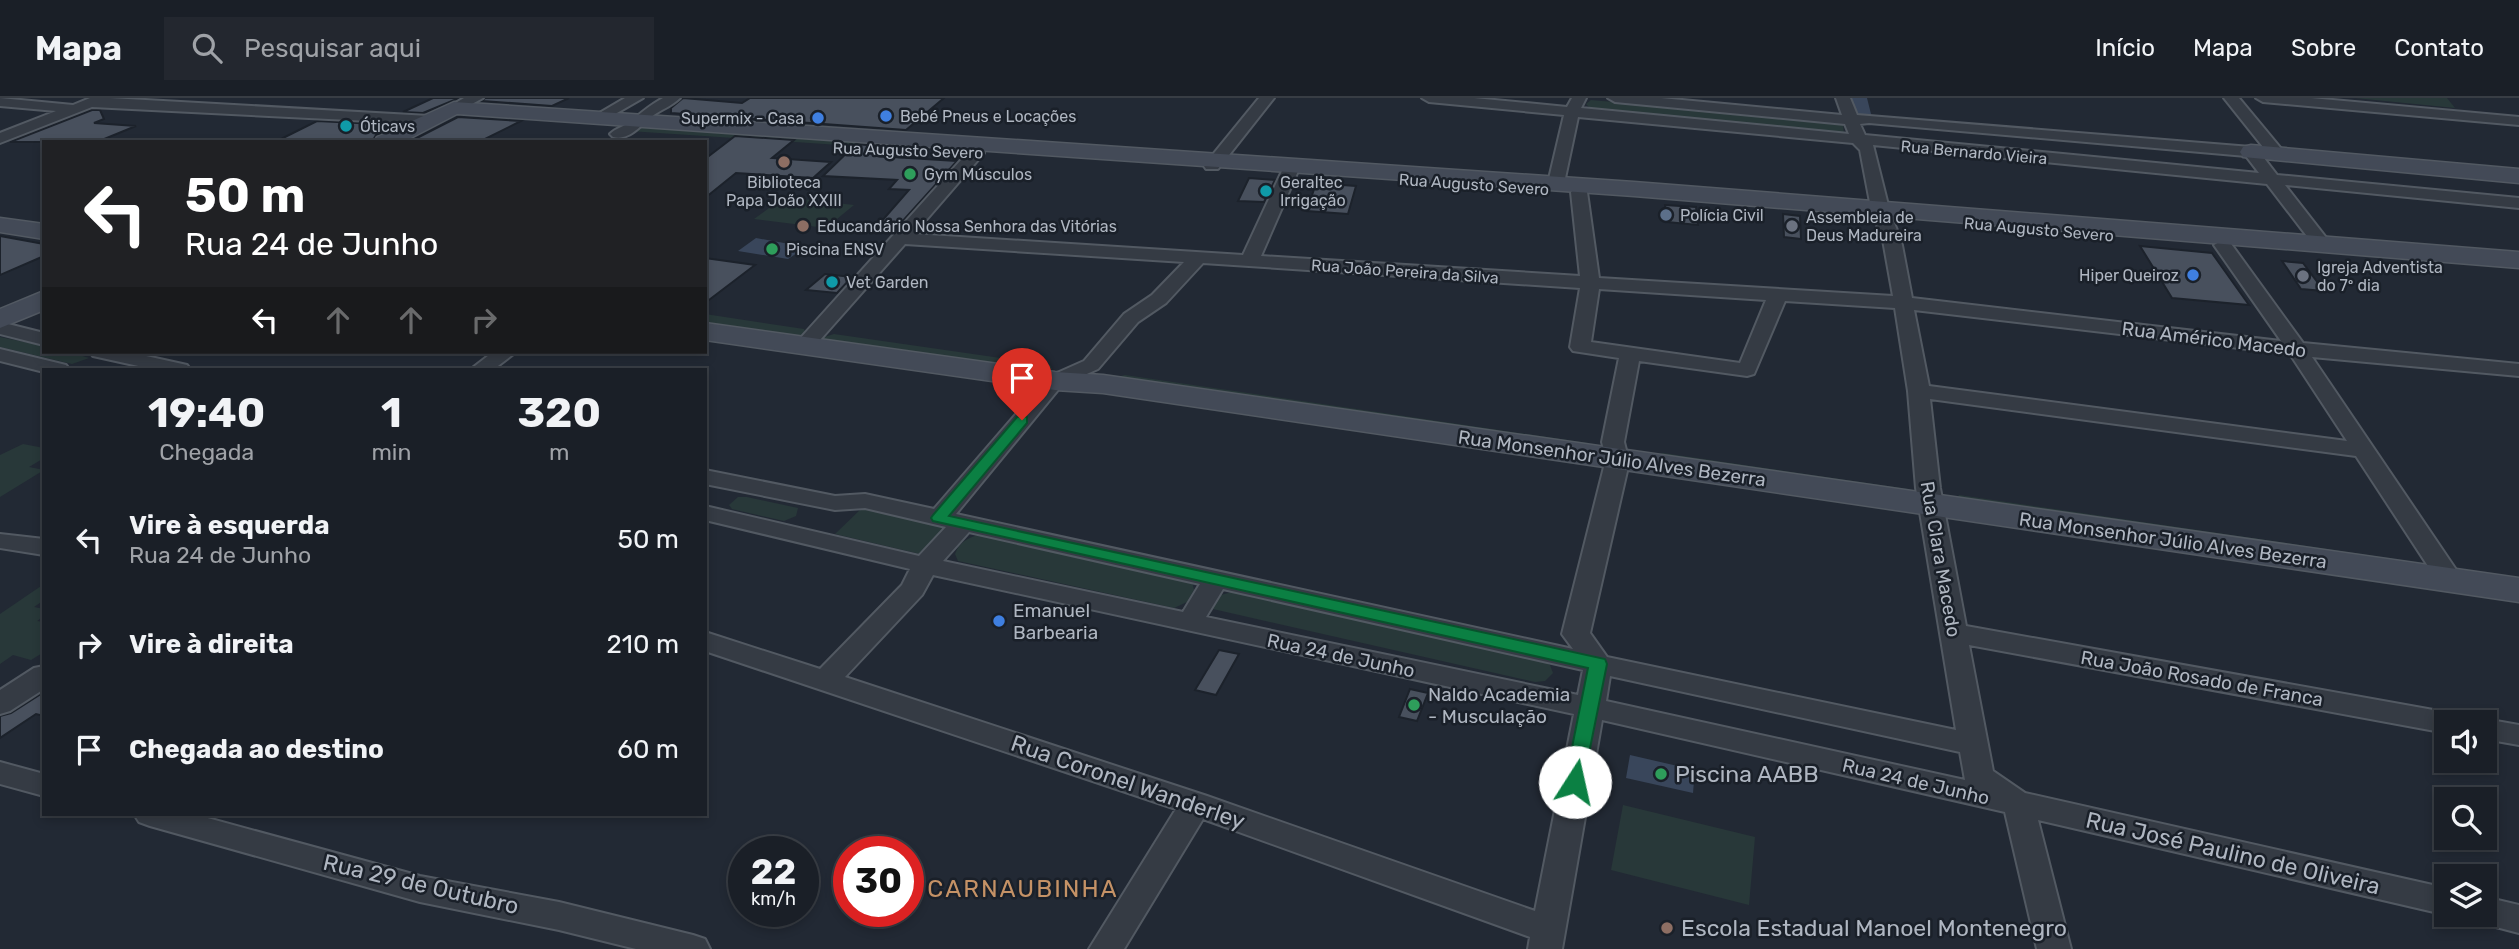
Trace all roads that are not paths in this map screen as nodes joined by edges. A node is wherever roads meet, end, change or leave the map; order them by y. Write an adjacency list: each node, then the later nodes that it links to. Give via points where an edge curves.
1 (476, 98): 16 (street)
2 (636, 98): 19 (street)
3 (673, 98): 24 (street)
4 (1267, 98): 32 (street)
5 (1429, 98): 15 (street, Rua Bernardo Vieira)
6 (1615, 98): 14 (street, Rua Bernardo Vieira)
7 (1843, 98): 21 (street, Rua Clara Macedo)
8 (1867, 98): 20 (street, Rua Clara Macedo)
9 (2231, 98): 31 (street)
10 (2241, 98): 11 (street)
11 (2267, 99): 23 (street)
12 (0, 102): 13 (street)
13 (90, 103): 18 (street); 22 (street)
14 (1717, 103): 21 (street, Rua Bernardo Vieira)
15 (1575, 105): 28 (street, Rua Bernardo Vieira); 36 (street)
16 (454, 108): 19 (main road, Rua Augusto Severo); 22 (main road)
17 (0, 109): 18 (street)
18 (58, 115): 25 (street)
19 (598, 118): 24 (main road, Rua Augusto Severo)
20 (1870, 119): 21 (street, Rua Bernardo Vieira); 28 (street, Rua Clara Macedo); 29 (street, Rua Bernardo Vieira)
21 (1850, 120): 28 (street, Rua Clara Macedo)
22 (428, 121): 24 (main road, Rua Augusto Severo); 26 (main road)
23 (2519, 121)
24 (627, 127): 27 (main road, Rua Augusto Severo)
25 (0, 138)
26 (389, 140)
27 (872, 143): 30 (main road, Rua Augusto Severo); 32 (main road, Rua Augusto Severo)
28 (1868, 144): 35 (street, Rua Bernardo Vieira); 40 (street, Rua Clara Macedo)
29 (2251, 152): 31 (main road, Rua Bernardo Vieira); 35 (street)
30 (976, 153): 32 (main road, Rua Augusto Severo); 43 (street)
31 (2277, 154): 34 (main road, Rua Bernardo Vieira)
32 (1214, 162): 33 (main road, Rua Augusto Severo); 36 (main road, Rua Augusto Severo)
33 (1290, 171): 37 (main road, Rua Augusto Severo); 48 (street)
34 (2519, 176)
35 (2274, 180): 39 (street, Rua Bernardo Vieira); 44 (street)
36 (1556, 183): 38 (main road, Rua Augusto Severo)
37 (1579, 192): 38 (main road, Rua Augusto Severo); 50 (street)
38 (1634, 192): 40 (main road, Rua Augusto Severo)
39 (2519, 203)
40 (1881, 212): 44 (main road, Rua Augusto Severo); 45 (main road, Rua Augusto Severo); 53 (street, Rua Clara Macedo)
41 (0, 225): 42 (main road)
42 (42, 232)
43 (901, 238): 46 (street, Rua João Pereira da Silva); 58 (street)
44 (2322, 244): 47 (main road, Rua Augusto Severo)
45 (2223, 245): 49 (main road, Rua Augusto Severo); 60 (street)
46 (1198, 258): 48 (street, Rua João Pereira da Silva); 65 (street, via 1159,299 1131,318)
47 (2519, 260)
48 (1250, 261): 50 (street, Rua João Pereira da Silva)
49 (2519, 269)
50 (1590, 284): 51 (street, Rua João Pereira da Silva); 61 (street, via 1580,347)
51 (1778, 295): 53 (street, Rua João Pereira da Silva); 61 (street, via 1747,370)
52 (42, 300): 55 (main road)
53 (1907, 303): 60 (street, Rua Américo Macedo); 72 (street, Rua Clara Macedo)
54 (707, 310): 58 (main road, Rua Monsenhor Júlio Alves Bezerra)
55 (0, 320)
56 (0, 328): 59 (street)
57 (707, 331): 58 (main road, Rua Monsenhor Júlio Alves Bezerra)
58 (814, 336): 65 (main road, Rua Monsenhor Júlio Alves Bezerra); 71 (main road, Rua Monsenhor Júlio Alves Bezerra)
59 (42, 338)
60 (2297, 349): 70 (street, Rua Américo Macedo); 74 (street)
61 (1630, 353): 73 (street)
62 (108, 354): 67 (street); 68 (street)
63 (503, 354): 69 (street)
64 (0, 355): 66 (street)
65 (1091, 365): 71 (street); 73 (main road, Rua Monsenhor Júlio Alves Bezerra)
66 (55, 368)
67 (89, 368)
68 (175, 368)
69 (482, 368)
70 (2519, 370)
71 (1055, 381): 73 (main road, Rua Monsenhor Júlio Alves Bezerra); 79 (street)
72 (1919, 391): 74 (street); 76 (street, Rua Clara Macedo)
73 (1615, 450): 76 (main road, Rua Monsenhor Júlio Alves Bezerra); 91 (street, via 1576,634)
74 (2365, 450): 84 (street)
75 (707, 477): 77 (street)
76 (1929, 496): 84 (main road, Rua Monsenhor Júlio Alves Bezerra); 89 (street, Rua Clara Macedo)
77 (835, 503): 79 (street, via 865,501); 80 (street)
78 (707, 513): 80 (street, Rua 24 de Junho)
79 (951, 521): 83 (street); 86 (street)
80 (797, 535): 83 (street, Rua 24 de Junho)
81 (0, 541): 82 (street)
82 (42, 547)
83 (925, 565): 88 (street, Rua 24 de Junho); 93 (street, via 913,589)
84 (2445, 571): 85 (main road, Rua Monsenhor Júlio Alves Bezerra); 87 (main road, Rua Monsenhor Júlio Alves Bezerra)
85 (2519, 572)
86 (1216, 578): 88 (street); 91 (street)
87 (2519, 590)
88 (1189, 622): 95 (street, Rua 24 de Junho)
89 (1954, 633): 96 (street, Rua João Rosado de Franca); 99 (street, Rua Clara Macedo)
90 (707, 642): 93 (street, Rua Coronel Wanderley)
91 (1598, 664): 95 (street); 99 (street)
92 (42, 676): 94 (street)
93 (827, 679): 102 (street, Rua Coronel Wanderley)
94 (0, 704)
95 (1589, 709): 103 (street, Rua 24 de Junho); 108 (street)
96 (2434, 720)
97 (2497, 731): 98 (street)
98 (2519, 735)
99 (1973, 744): 103 (street, Rua Clara Macedo, via 1979,776)
100 (0, 773): 101 (street)
101 (42, 784)
102 (1196, 804): 108 (street, Rua Coronel Wanderley); 110 (street)
103 (2019, 805): 105 (street, Rua José Paulino de Oliveira); 111 (street)
104 (156, 816): 109 (street, Rua 29 de Outubro, via 421,888)
105 (2434, 899)
106 (2497, 914): 107 (street)
107 (2519, 919)
108 (1547, 939)
109 (693, 949)
110 (1106, 949)
111 (2053, 949)

